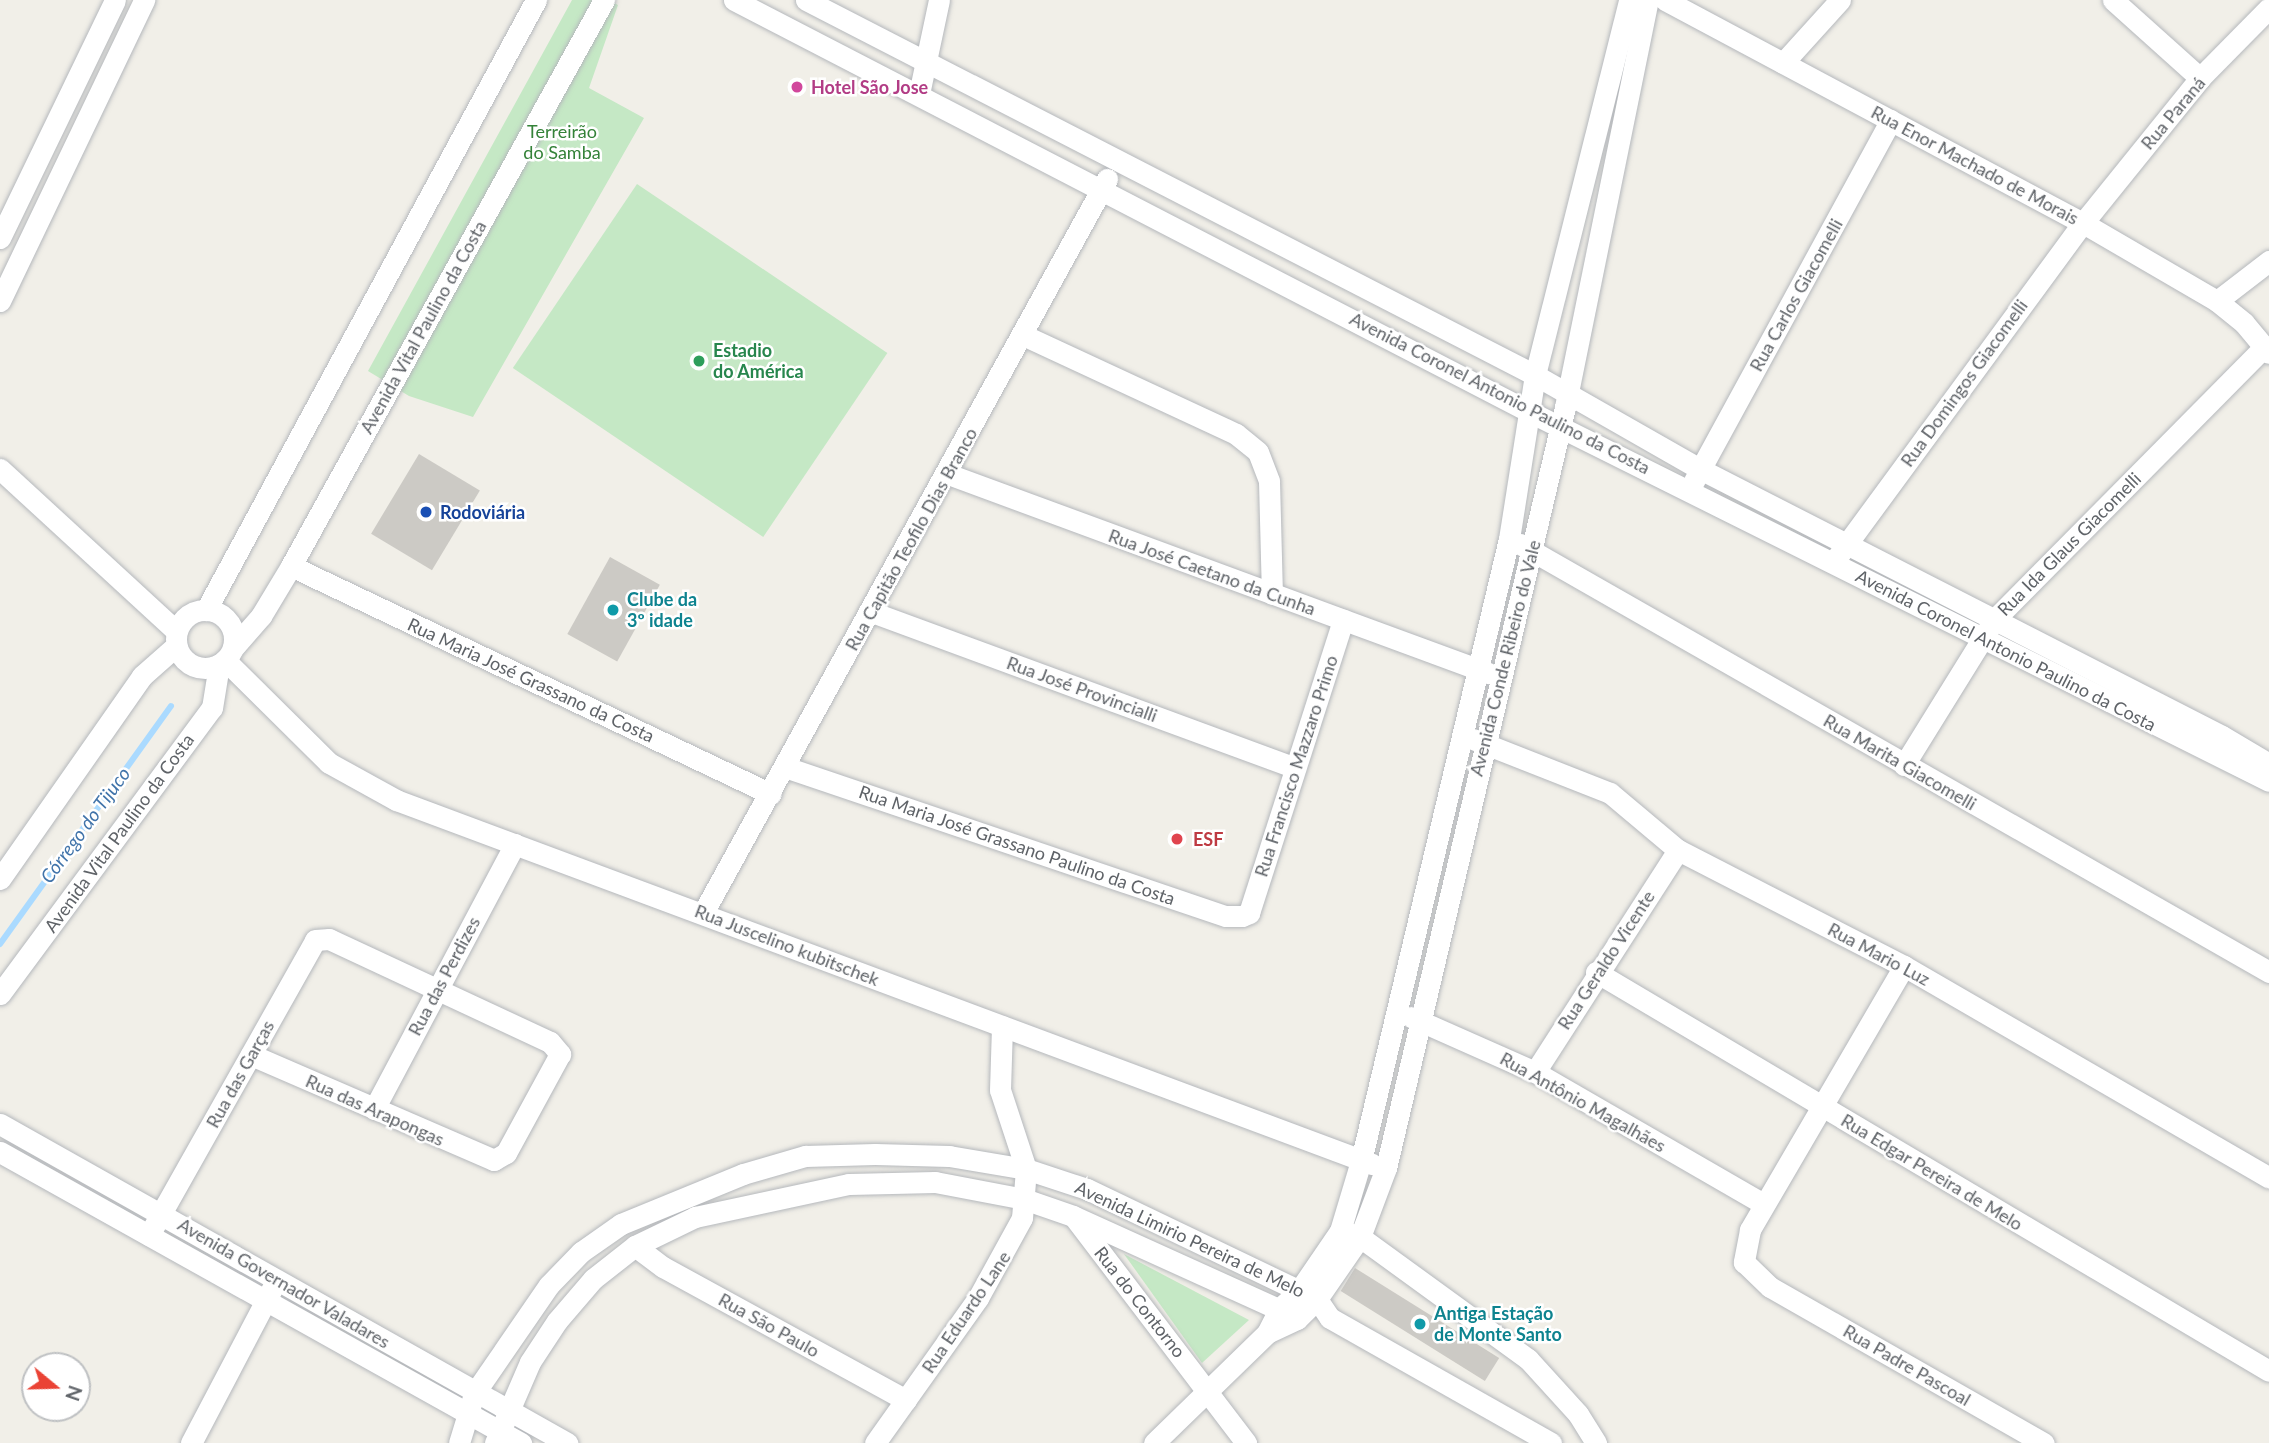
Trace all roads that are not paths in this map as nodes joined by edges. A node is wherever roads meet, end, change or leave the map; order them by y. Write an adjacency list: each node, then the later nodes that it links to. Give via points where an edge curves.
1 (116, 0): 25 (street)
2 (144, 0): 26 (street)
3 (536, 0): 47 (street)
4 (604, 0): 45 (street, Avenida Vital Paulino da Costa)
5 (734, 0): 14 (street, Avenida Coronel Antonio Paulino da Costa)
6 (803, 0): 14 (street); 15 (street, Avenida Coronel Antonio Paulino da Costa)
7 (939, 0): 15 (street)
8 (1629, 0): 21 (street, Avenida Conde Ribeiro do Vale)
9 (1648, 0): 22 (street, Avenida Conde Ribeiro do Vale)
10 (1665, 0): 16 (street, Rua Enor Machado de Morais)
11 (1840, 0): 16 (street)
12 (2113, 0): 17 (street)
13 (2269, 8): 17 (street, Rua Paraná)
14 (787, 27): 18 (street, Avenida Coronel Antonio Paulino da Costa)
15 (926, 61): 18 (street); 20 (street, Avenida Coronel Antonio Paulino da Costa)
16 (1783, 63): 19 (street, Rua Enor Machado de Morais)
17 (2200, 78): 24 (street, Rua Paraná)
18 (919, 94): 23 (street, Avenida Coronel Antonio Paulino da Costa)
19 (1891, 120): 24 (street, Rua Enor Machado de Morais); 39 (street, Rua Carlos Giacomelli)
20 (1116, 162): 23 (street, Rua Capitão Teofilo Dias Branco); 34 (street, Avenida Coronel Antonio Paulino da Costa)
21 (1584, 177): 22 (street); 28 (street, Avenida Conde Ribeiro do Vale)
22 (1611, 184): 31 (street, Avenida Conde Ribeiro do Vale)
23 (1101, 189): 32 (street, Rua Capitão Teofilo Dias Branco); 36 (street, Avenida Coronel Antonio Paulino da Costa)
24 (2082, 223): 30 (street, Rua Enor Machado de Morais); 44 (street, Rua Domingos Giacomelli)
25 (2, 233): 26 (street)
26 (29, 239): 29 (street)
27 (2269, 261): 30 (street)
28 (1555, 292): 31 (street); 34 (street, Avenida Conde Ribeiro do Vale)
29 (0, 301)
30 (2217, 301): 33 (street, Rua Enor Machado de Morais)
31 (1587, 302): 35 (street, Avenida Conde Ribeiro do Vale)
32 (1023, 335): 40 (street, Rua Capitão Teofilo Dias Branco); 46 (street, via 1237,434 1258,452 1269,481)
33 (2267, 349): 50 (street, Rua Ida Glaus Giacomelli)
34 (1535, 375): 35 (street, Avenida Coronel Antonio Paulino da Costa); 36 (street, Avenida Conde Ribeiro do Vale)
35 (1568, 393): 37 (street, Avenida Conde Ribeiro do Vale); 39 (street, Avenida Coronel Antonio Paulino da Costa)
36 (1528, 411): 37 (street, Avenida Coronel Antonio Paulino da Costa); 42 (street, Avenida Conde Ribeiro do Vale)
37 (1561, 425): 41 (street, Avenida Coronel Antonio Paulino da Costa); 43 (street, Avenida Conde Ribeiro do Vale)
38 (0, 469): 51 (street)
39 (1700, 470): 41 (street, Rua Carlos Giacomelli); 44 (street, Avenida Coronel Antonio Paulino da Costa)
40 (948, 474): 46 (street, Rua José Caetano da Cunha); 48 (street, Rua Capitão Teofilo Dias Branco)
41 (1690, 489): 44 (street, Avenida Coronel Antonio Paulino da Costa)
42 (1509, 540): 43 (street, Rua Marita Giacomelli); 53 (street, Avenida Conde Ribeiro do Vale)
43 (1532, 549): 54 (street, Avenida Conde Ribeiro do Vale); 60 (street, Rua Marita Giacomelli)
44 (1840, 553): 50 (street, Avenida Coronel Antonio Paulino da Costa)
45 (291, 566): 52 (street, Avenida Vital Paulino da Costa, via 261,616); 64 (street, Rua Maria José Grassano da Costa)
46 (1272, 594): 49 (street, Rua José Caetano da Cunha)
47 (206, 610): 51 (street, via 187,615); 52 (street, via 230,624)
48 (869, 611): 61 (street, Rua Capitão Teofilo Dias Branco); 62 (street, Rua José Provincialli)
49 (1343, 620): 53 (street, Rua José Caetano da Cunha); 62 (street, Rua Francisco Mazzaro Primo)
50 (1988, 628): 55 (street, Avenida Coronel Antonio Paulino da Costa); 58 (street, Avenida Coronel Antonio Paulino da Costa); 60 (street, Rua Ida Glaus Giacomelli)
51 (176, 638): 52 (street, via 193,667); 67 (street, via 142,676)
52 (226, 658): 65 (street, Rua Juscelino kubitschek, via 329,763 356,782); 74 (street, Avenida Vital Paulino da Costa, via 212,708)
53 (1476, 670): 54 (street, Rua José Caetano da Cunha); 56 (street, Avenida Conde Ribeiro do Vale)
54 (1500, 677): 57 (street, Avenida Conde Ribeiro do Vale)
55 (2222, 736): 58 (street); 59 (street, Avenida Coronel Antonio Paulino da Costa)
56 (1463, 737): 57 (street, Rua Mario Luz); 75 (street, Avenida Conde Ribeiro do Vale)
57 (1485, 742): 66 (street, Rua Mario Luz, via 1610,793); 76 (street, Avenida Conde Ribeiro do Vale)
58 (2211, 756): 63 (street, Avenida Coronel Antonio Paulino da Costa)
59 (2269, 764)
60 (1904, 765): 72 (street, Rua Marita Giacomelli)
61 (785, 767): 64 (street, Rua Capitão Teofilo Dias Branco); 68 (street, Rua Maria José Grassano Paulino da Costa, via 1226,916)
62 (1295, 768): 68 (street, Rua Francisco Mazzaro Primo)
63 (2269, 781)
64 (771, 794): 69 (street, Rua Capitão Teofilo Dias Branco)
65 (515, 844): 69 (street, Rua Juscelino kubitschek); 73 (street, Rua das Perdizes)
66 (1678, 849): 70 (street, Rua Mario Luz); 71 (street, Rua Geraldo Vicente)
67 (0, 879)
68 (1249, 912)
69 (703, 914): 77 (street, Rua Juscelino kubitschek)
70 (1904, 966): 80 (street); 87 (street, Rua Mario Luz)
71 (1596, 972): 79 (street, Rua Geraldo Vicente); 80 (street, Rua Edgar Pereira de Melo)
72 (2269, 972)
73 (436, 990): 78 (street, Rua das Garças, via 320,938 311,944); 81 (street, Rua das Perdizes); 81 (street, Rua das Arapongas, via 557,1047 559,1062 500,1158 485,1159)
74 (0, 994)
75 (1395, 1012): 76 (street, Rua Antônio Magalhães); 84 (street, Avenida Conde Ribeiro do Vale)
76 (1422, 1021): 79 (street, Rua Antônio Magalhães); 86 (street, Avenida Conde Ribeiro do Vale)
77 (1002, 1026): 84 (street, Rua Juscelino kubitschek); 85 (street, via 1002,1097)
78 (251, 1055): 81 (street, Rua das Arapongas); 90 (street, Rua das Garças)
79 (1535, 1072): 89 (street, Rua Antônio Magalhães)
80 (1821, 1106): 89 (street); 100 (street, Rua Edgar Pereira de Melo)
81 (374, 1109)
82 (0, 1124): 90 (street, Avenida Governador Valadares)
83 (0, 1152): 93 (street, Avenida Governador Valadares)
84 (1361, 1161): 86 (street, Rua Juscelino kubitschek); 92 (street, Avenida Conde Ribeiro do Vale)
85 (1026, 1168): 88 (street, Rua Eduardo Lane); 96 (street, Avenida Limirio Pereira de Melo, via 1087,1189); 103 (street, Avenida Limirio Pereira de Melo, via 949,1156 806,1156 669,1200 621,1224 581,1252 549,1285)
86 (1386, 1168): 92 (street, Avenida Conde Ribeiro do Vale)
87 (2269, 1178)
88 (1024, 1199): 91 (street, Avenida Limirio Pereira de Melo); 94 (street, Avenida Limirio Pereira de Melo, via 935,1182 849,1184 695,1217); 102 (street, Rua Eduardo Lane, via 1020,1225 1004,1258)
89 (1764, 1204): 114 (street, Rua Padre Pascoal, via 1750,1230 1744,1262 1770,1287)
90 (162, 1213): 93 (street, Rua das Garças); 95 (street, Avenida Governador Valadares)
91 (1073, 1216): 98 (street, Avenida Limirio Pereira de Melo); 101 (street, Rua do Contorno)
92 (1350, 1234): 96 (street, Avenida Conde Ribeiro do Vale); 113 (street, via 1528,1359 1578,1414)
93 (149, 1235): 97 (street, Avenida Governador Valadares)
94 (635, 1246): 102 (street, Rua São Paulo, via 663,1267); 104 (street, Avenida Limirio Pereira de Melo, via 593,1279 557,1321)
95 (277, 1279): 97 (street); 103 (street, Avenida Governador Valadares)
96 (1308, 1295): 98 (street, Avenida Conde Ribeiro do Vale); 99 (street, Avenida Limirio Pereira de Melo)
97 (266, 1298): 103 (street, Avenida Governador Valadares); 105 (street)
98 (1288, 1314): 99 (street, Avenida Limirio Pereira de Melo); 101 (street)
99 (1330, 1318): 112 (street, Avenida Limirio Pereira de Melo)
100 (2269, 1371)
101 (1207, 1387): 110 (street); 111 (street, Rua do Contorno)
102 (906, 1400): 109 (street, Rua Eduardo Lane)
103 (470, 1402): 104 (street, Avenida Governador Valadares); 106 (street, Avenida Limirio Pereira de Melo)
104 (500, 1428): 107 (street, Avenida Governador Valadares); 108 (street, Avenida Governador Valadares)
105 (198, 1441)
106 (459, 1443)
107 (521, 1443)
108 (567, 1443)
109 (875, 1443)
110 (1154, 1443)
111 (1246, 1443)
112 (1551, 1443)
113 (1595, 1443)
114 (2044, 1443)

